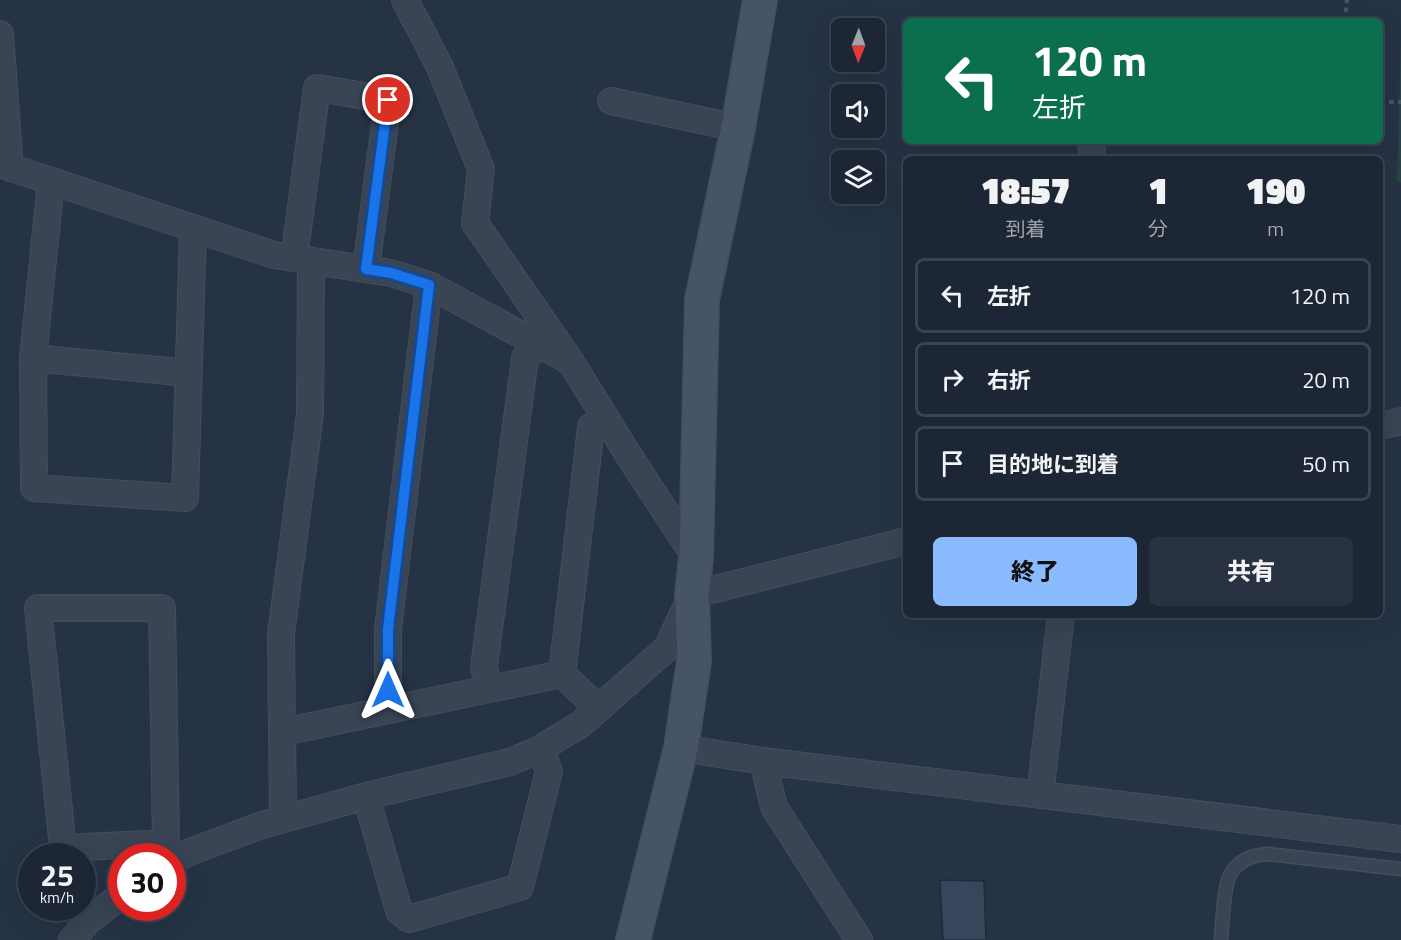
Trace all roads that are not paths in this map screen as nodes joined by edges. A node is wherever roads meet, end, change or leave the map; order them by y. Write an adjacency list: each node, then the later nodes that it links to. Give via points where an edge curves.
1 (405, 0): 14 (street, via 440,67 481,169 475,223)
2 (760, 0): 5 (street)
3 (0, 34): 6 (street)
4 (611, 101): 5 (street)
5 (738, 128): 20 (street, via 702,300)
6 (5, 166): 7 (street)
7 (51, 182): 8 (street); 13 (street)
8 (193, 229): 9 (street); 15 (street)
9 (302, 260): 10 (street); 10 (street, via 317,88 388,100); 27 (street, via 310,414 280,634)
10 (366, 269): 11 (street)
11 (429, 285): 12 (street); 26 (street, via 388,629)
12 (540, 345): 14 (street); 24 (street, via 525,358 484,667)
13 (33, 358): 15 (street); 15 (street, via 34,488 185,498)
14 (571, 362): 17 (street)
15 (189, 373)
16 (1401, 421): 18 (street)
17 (608, 422): 20 (street); 23 (street, via 591,427)
18 (1383, 425)
19 (903, 542): 21 (street)
20 (696, 558): 21 (street)
21 (692, 595): 25 (street, via 667,648); 28 (street, via 694,662)
22 (1061, 618): 31 (street)
23 (562, 674): 24 (street); 25 (street)
24 (489, 689): 26 (street)
25 (598, 709): 29 (street)
26 (388, 710): 27 (street)
27 (283, 732): 33 (street)
28 (681, 748): 30 (street); 40 (street)
29 (540, 749): 32 (street, via 510,762); 32 (street, via 549,771 520,887 410,919 399,911)
30 (763, 761): 31 (street); 41 (street, via 774,807)
31 (1040, 795): 34 (street)
32 (366, 796): 33 (street)
33 (284, 819): 35 (street)
34 (1401, 839)
35 (186, 853)
36 (169, 854): 36 (street, via 162,608 38,608 63,848)
37 (1401, 870): 42 (lane, via 1254,855 1229,874)
38 (108, 906): 39 (street)
39 (72, 940)
40 (633, 940)
41 (859, 940)
42 (1221, 940)

